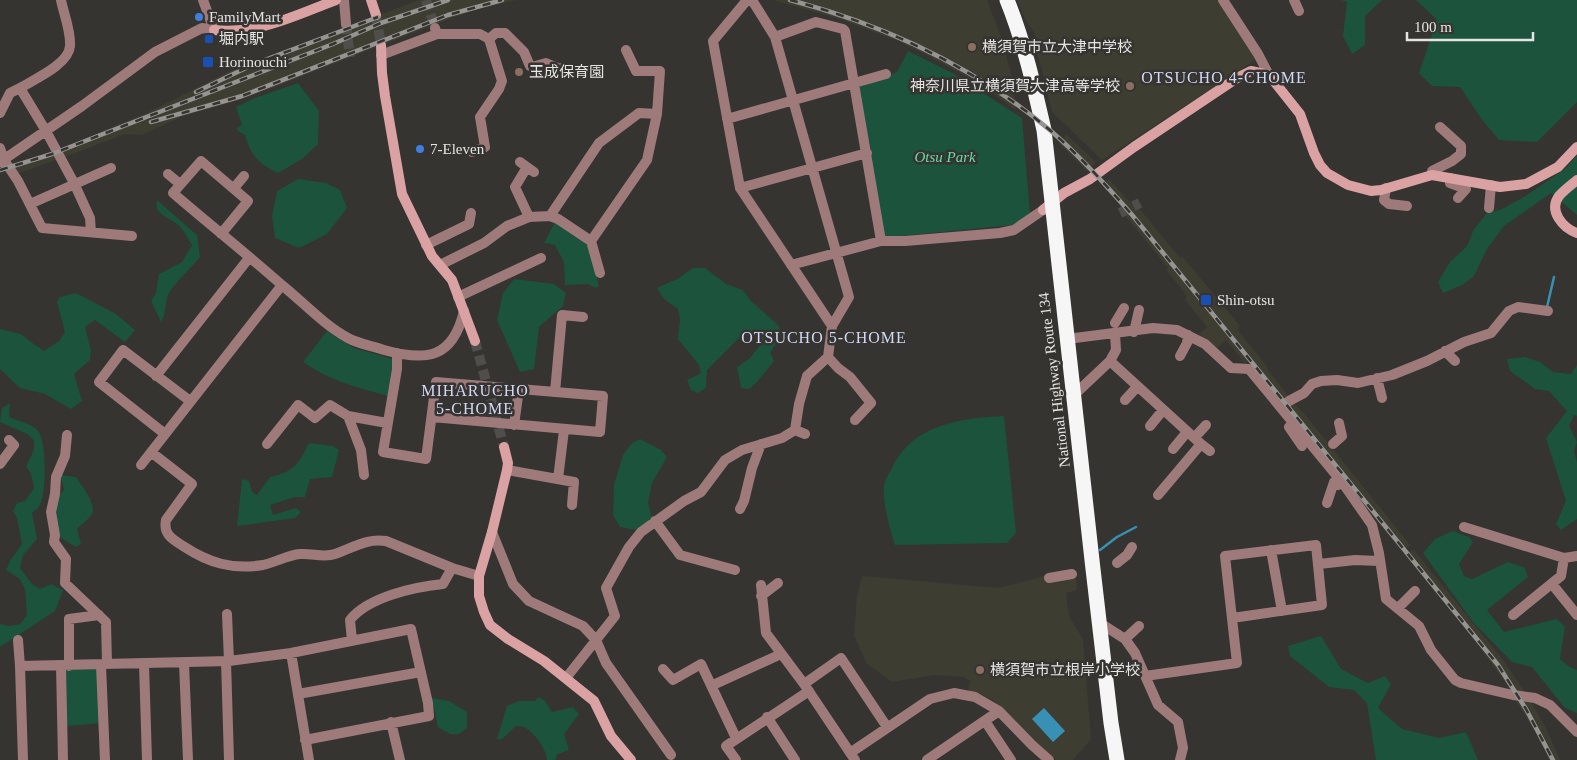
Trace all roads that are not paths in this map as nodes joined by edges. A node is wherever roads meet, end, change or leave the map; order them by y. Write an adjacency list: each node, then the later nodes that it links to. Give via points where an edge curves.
1 (61, 0): 23 (street, via 70,48 52,70)
2 (203, 0): 15 (street)
3 (336, 0): 15 (street, via 252,30)
4 (344, 0): 14 (street)
5 (371, 0): 13 (street)
6 (747, 0): 27 (street, via 712,42)
7 (752, 0): 16 (street)
8 (998, 0): 51 (highway, National Highway Route 134, via 1020,67 1035,131)
9 (1007, 0): 51 (highway, National Highway Route 134, via 1029,65 1044,130)
10 (1223, 0): 21 (street)
11 (1294, 0): 12 (street)
12 (1299, 11)
13 (376, 15)
14 (346, 24)
15 (214, 30): 29 (street, via 202,28 155,52)
16 (776, 37): 22 (street, via 816,22 843,29); 24 (street)
17 (488, 39): 19 (street, via 501,32 509,35 532,67 546,63); 32 (street, via 502,81 480,117 485,147); 63 (street, via 480,34 436,31 381,50 384,96 402,194)
18 (626, 50): 26 (street, via 636,71 660,71)
19 (574, 70)
20 (886, 74): 22 (street)
21 (1269, 75): 48 (street, via 1300,114 1316,158 1327,173 1348,185 1371,191); 51 (street, via 1251,71 1237,78)
22 (854, 83): 24 (street); 33 (street)
23 (20, 88): 25 (street, via 10,93); 29 (street)
24 (794, 100): 27 (street); 37 (street)
25 (0, 113)
26 (657, 114): 55 (street, via 639,113 599,143); 61 (street, via 647,160)
27 (728, 118): 47 (street)
28 (1440, 127): 39 (street, via 1461,146 1461,154 1432,171)
29 (46, 130): 34 (street); 43 (street)
30 (1577, 146): 45 (street, via 1558,167 1539,179 1516,186)
31 (0, 148): 34 (street)
32 (472, 152)
33 (867, 153): 37 (street); 62 (street)
34 (2, 161): 50 (street)
35 (527, 167): 56 (street, via 515,187)
36 (111, 168): 43 (street)
37 (812, 168): 47 (street); 64 (street)
38 (168, 174): 44 (street)
39 (1432, 175): 41 (street); 48 (street)
40 (244, 176): 46 (street)
41 (1450, 178): 45 (street); 49 (street, via 1450,182 1466,189)
42 (1577, 180): 58 (street, via 1560,196 1555,208 1559,221)
43 (74, 183): 50 (street); 57 (street, via 90,218)
44 (180, 184): 46 (street, via 201,161); 59 (street, via 172,193)
45 (1491, 186): 53 (street)
46 (234, 188): 59 (street, via 248,201)
47 (740, 188): 68 (street)
48 (1386, 188): 52 (street, via 1384,200 1389,204)
49 (1458, 198)
50 (30, 204): 57 (street, via 42,228)
51 (1047, 206): 62 (street, via 1014,230 1000,233); 82 (highway, National Highway Route 134); 206 (highway, National Highway Route 134)
52 (1407, 206)
53 (1489, 208)
54 (471, 213): 63 (street, via 469,224)
55 (550, 216): 56 (street); 61 (street)
56 (530, 217): 67 (street, via 507,226 484,243)
57 (91, 232): 60 (street)
58 (1577, 232)
59 (221, 234): 65 (street)
60 (132, 236)
61 (591, 241): 69 (street)
62 (881, 241): 64 (street)
63 (426, 245): 67 (street)
64 (838, 252): 68 (street); 78 (street, via 849,297)
65 (249, 258): 70 (street); 90 (street)
66 (541, 258): 71 (street)
67 (440, 265): 71 (street, via 452,280)
68 (791, 265): 78 (street)
69 (600, 273)
70 (282, 285): 85 (street, via 348,338); 98 (street)
71 (458, 297): 74 (street)
72 (1124, 308): 77 (street)
73 (1139, 310): 79 (street)
74 (464, 311): 83 (street); 85 (street, via 460,328 451,343 441,351 424,356)
75 (1548, 311): 84 (street, via 1518,307 1509,311 1491,333)
76 (583, 317): 94 (street, via 562,315)
77 (1115, 323)
78 (832, 326): 87 (street)
79 (1134, 332): 80 (street); 81 (street, via 1154,328 1177,330)
80 (1115, 334): 82 (street); 89 (street, via 1116,350)
81 (1188, 335): 86 (street); 99 (street, via 1205,344 1231,368 1249,369)
82 (1067, 340): 95 (highway, National Highway Route 134)
83 (475, 341)
84 (1445, 351): 88 (street); 91 (street, via 1392,375)
85 (397, 354): 104 (street)
86 (1180, 356)
87 (828, 357): 103 (street, via 871,403); 115 (street, via 807,376 799,404 800,432)
88 (1456, 360)
89 (1110, 361): 92 (street); 95 (street)
90 (156, 376): 98 (street); 110 (street, via 123,350 99,382)
91 (1377, 378): 96 (street); 99 (street, via 1358,383 1321,381)
92 (1137, 387): 97 (street); 100 (street)
93 (519, 389): 94 (street); 102 (street, via 436,382); 106 (street)
94 (555, 392): 109 (street, via 603,396 600,432)
95 (1074, 395): 160 (highway, National Highway Route 134)
96 (1382, 398)
97 (1125, 400)
98 (190, 402): 110 (street)
99 (1280, 407): 117 (street, via 1278,411); 127 (street)
100 (1163, 410): 108 (street); 112 (street)
101 (348, 416): 104 (street); 114 (street, via 330,405 315,418 298,405); 125 (street, via 361,450)
102 (432, 417): 104 (street, via 426,459 383,452); 106 (street)
103 (855, 420)
104 (387, 423)
105 (1339, 423): 116 (street, via 1342,436)
106 (514, 425): 109 (street)
107 (1206, 425): 112 (street)
108 (1150, 426)
109 (564, 430): 126 (street)
110 (165, 434): 121 (street)
111 (67, 435): 157 (street, via 65,456 56,477 50,512 54,542 66,559 65,582)
112 (1194, 438): 119 (street); 120 (street); 128 (street)
113 (9, 440): 122 (street, via 14,445)
114 (267, 444)
115 (761, 444): 131 (street); 132 (street, via 725,460 701,492)
116 (1333, 444)
117 (1302, 446)
118 (504, 447): 124 (street)
119 (1173, 449)
120 (1210, 451)
121 (151, 452): 123 (street); 142 (street, via 192,484 166,520 170,538 217,564 243,567 300,554 333,555 375,540 386,541)
122 (0, 464)
123 (141, 465)
124 (507, 470): 126 (street); 134 (street)
125 (364, 475)
126 (558, 478): 130 (street, via 574,482)
127 (1342, 482): 129 (street, via 1338,485 1334,482); 139 (street, via 1372,525)
128 (1158, 495)
129 (1327, 503)
130 (572, 505)
131 (740, 509)
132 (655, 521): 143 (street, via 680,555); 165 (street, via 629,547 610,579 606,588 615,616)
133 (1464, 527): 138 (street)
134 (492, 532): 145 (street); 165 (street, via 513,584 520,592 529,601 583,626)
135 (1132, 547): 140 (street)
136 (1272, 550): 141 (street, via 1316,545); 153 (street); 158 (street, via 1225,556)
137 (1577, 556): 138 (street)
138 (1564, 558): 148 (street, via 1561,576)
139 (1379, 561): 141 (street); 152 (street, via 1386,599)
140 (1117, 562)
141 (1319, 564): 153 (street, via 1322,605)
142 (452, 568): 145 (street); 164 (street, via 443,584 406,590 355,613 350,620)
143 (734, 570)
144 (1072, 574): 146 (street)
145 (479, 576): 178 (street, via 479,596 490,625)
146 (1049, 578)
147 (778, 583): 151 (street)
148 (1552, 584): 155 (street); 156 (street)
149 (761, 585): 151 (street)
150 (1415, 591): 152 (street)
151 (761, 596): 168 (street, via 766,633)
152 (1398, 608): 159 (street)
153 (1282, 611): 158 (street)
154 (227, 614): 169 (street)
155 (1513, 614)
156 (1577, 615)
157 (98, 616): 171 (street, via 107,626); 174 (street, via 69,619)
158 (1232, 618): 177 (street, via 1237,663)
159 (1413, 621): 166 (street); 187 (street, via 1431,650 1456,680 1535,698 1550,705)
160 (1100, 623): 162 (street); 207 (highway, National Highway Route 134)
161 (1139, 626): 162 (street)
162 (1125, 639): 177 (street)
163 (18, 640): 173 (street)
164 (352, 640): 167 (street); 176 (street, via 412,629)
165 (596, 640): 178 (street); 190 (street, via 606,663)
166 (1418, 640)
167 (291, 652): 169 (street); 181 (street)
168 (781, 654): 179 (street); 180 (street)
169 (228, 662): 170 (street); 197 (street)
170 (184, 663): 172 (street); 196 (street)
171 (104, 664): 172 (street); 174 (street); 194 (street)
172 (144, 664): 195 (street)
173 (20, 666): 174 (street); 192 (street)
174 (65, 666): 193 (street)
175 (663, 669): 179 (street, via 673,680 701,664)
176 (421, 672): 181 (street); 185 (street, via 429,716)
177 (1145, 676): 208 (street, via 1158,705 1178,722 1183,748)
178 (566, 678): 200 (street, via 594,701 611,736)
179 (713, 685): 188 (street)
180 (806, 687): 183 (street); 186 (street, via 841,658); 191 (street)
181 (298, 694): 189 (street)
182 (999, 711): 184 (street); 186 (street, via 975,697 954,693 930,699); 205 (street)
183 (767, 717): 188 (street); 202 (street)
184 (984, 721): 203 (street); 204 (street)
185 (391, 722): 189 (street); 199 (street)
186 (887, 727): 191 (street)
187 (1577, 732)
188 (736, 738): 201 (street, via 726,746)
189 (305, 740): 198 (street)
190 (671, 755)
191 (853, 756)
192 (23, 760)
193 (63, 760)
194 (105, 760)
195 (147, 760)
196 (188, 760)
197 (230, 760)
198 (309, 760)
199 (400, 760)
200 (631, 760)
201 (736, 760)
202 (795, 760)
203 (927, 760)
204 (1011, 760)
205 (1049, 760)
206 (1106, 760)
207 (1117, 760)
208 (1180, 760)

